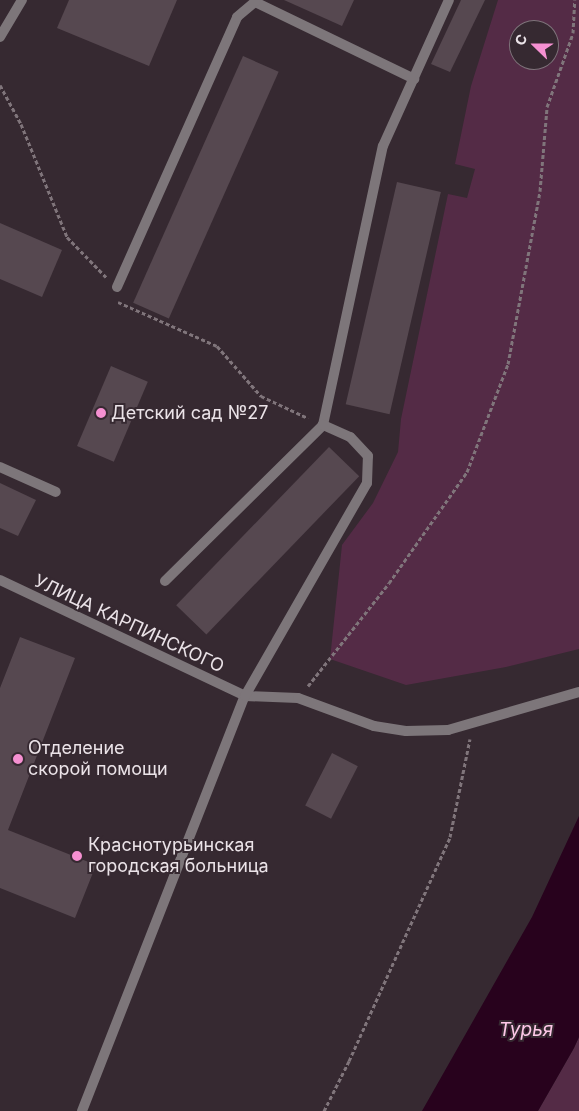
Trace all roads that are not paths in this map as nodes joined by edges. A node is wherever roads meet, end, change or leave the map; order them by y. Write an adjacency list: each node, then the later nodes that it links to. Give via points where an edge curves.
1 (22, 0): 4 (street)
2 (449, 0): 5 (street)
3 (255, 1): 5 (street); 6 (street, via 237,17)
4 (0, 37)
5 (414, 79): 7 (street, via 383,146)
6 (117, 287)
7 (323, 425): 11 (street); 13 (street, via 350,437 368,456 367,483)
8 (0, 466): 9 (street)
9 (56, 492)
10 (0, 580): 13 (street, УЛИЦА КАРПИНСКОГО)
11 (165, 582)
12 (579, 692): 13 (street, via 448,730 406,731 374,726 298,698)
13 (245, 696): 14 (street)
14 (82, 1111)

